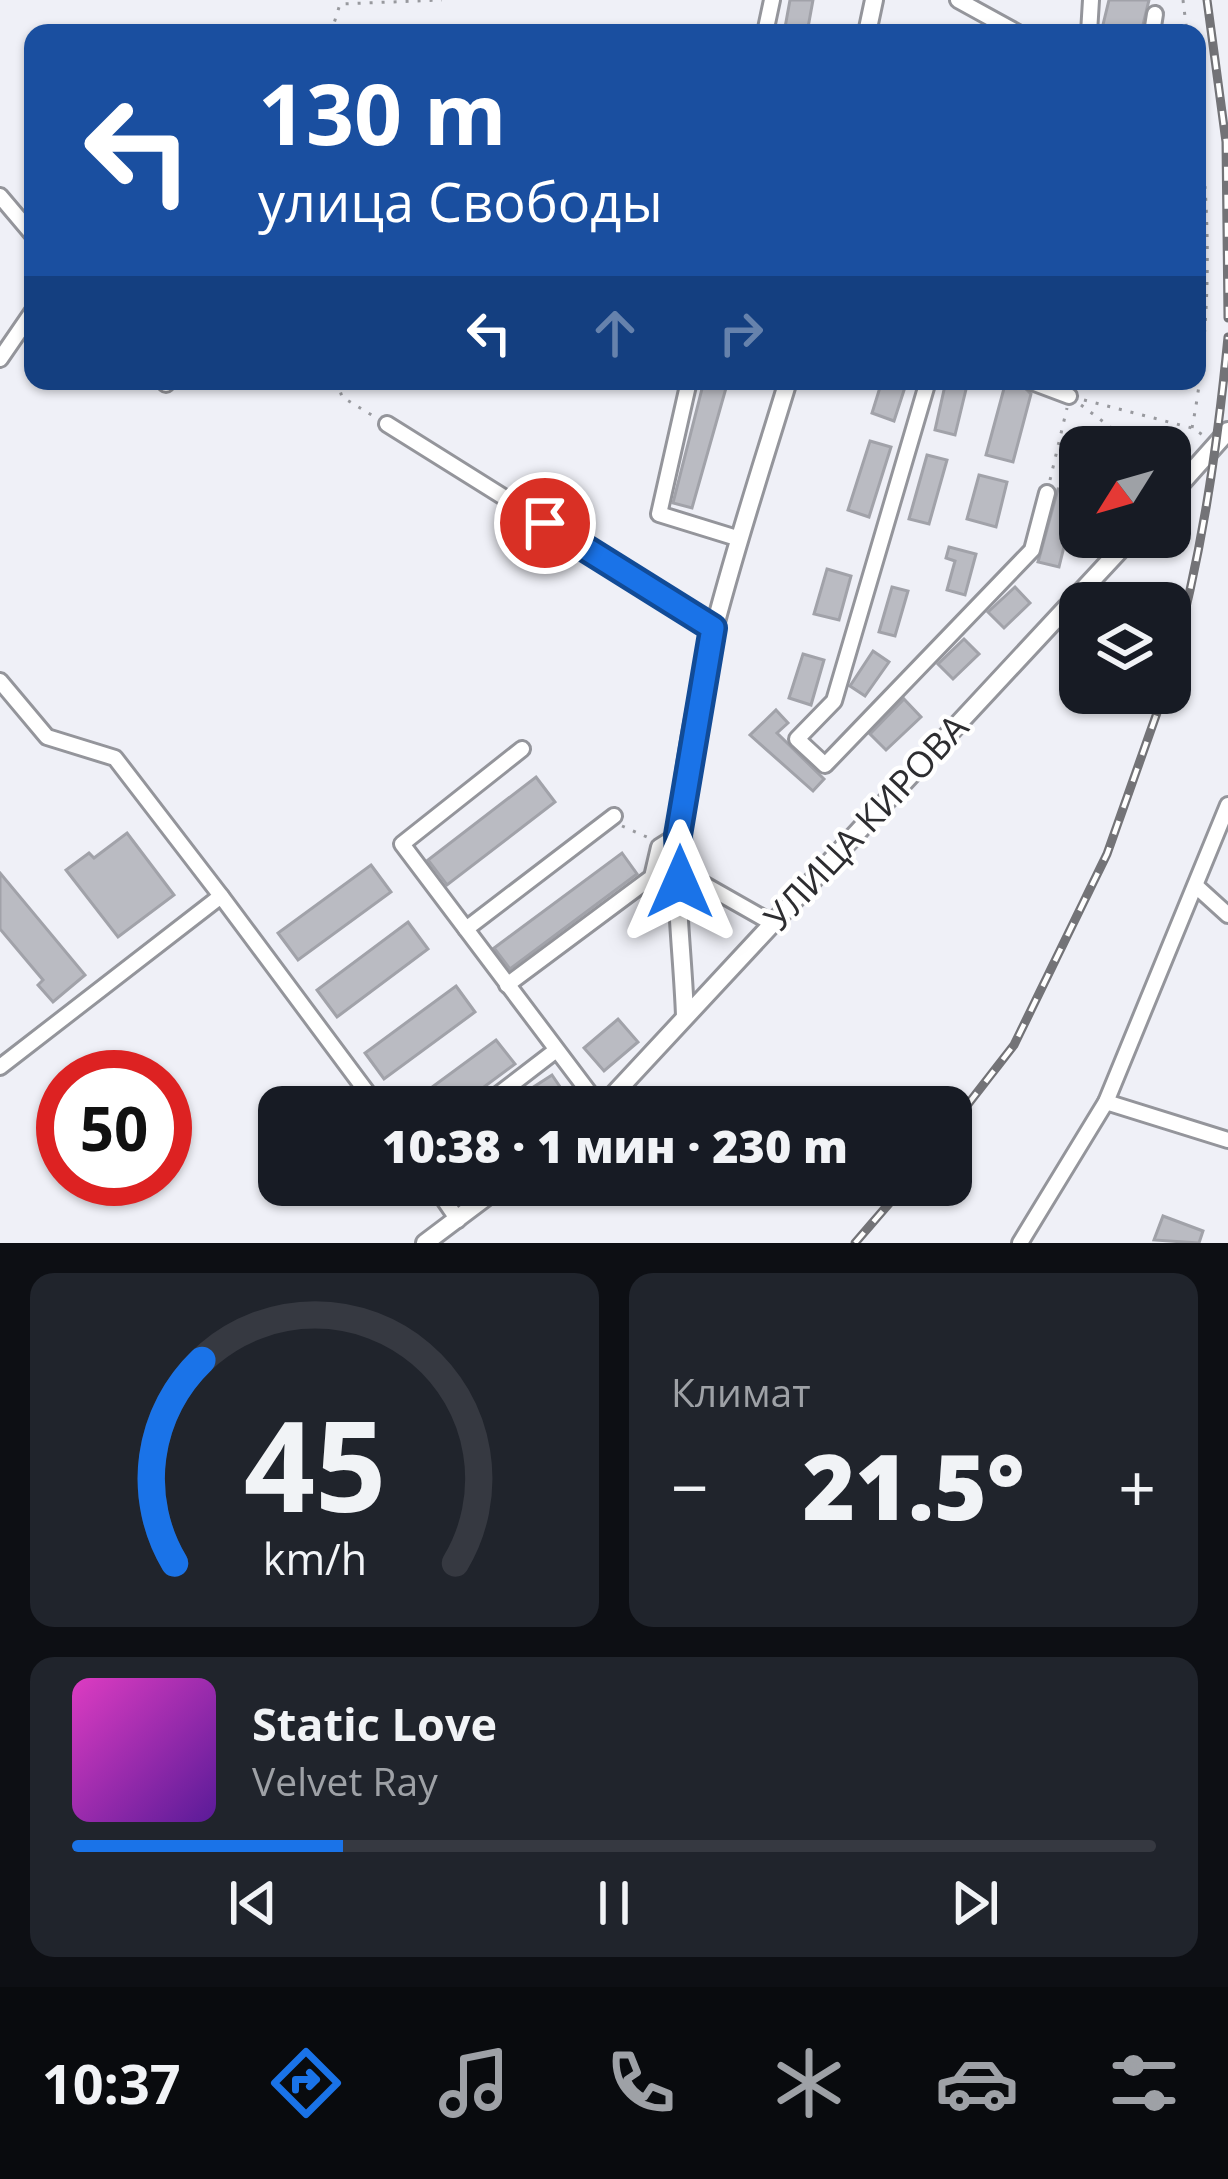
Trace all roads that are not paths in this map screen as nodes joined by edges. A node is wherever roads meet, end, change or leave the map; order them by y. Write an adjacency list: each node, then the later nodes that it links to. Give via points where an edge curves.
1 (958, 0): 3 (street)
2 (1155, 14): 4 (street)
3 (1002, 24)
4 (1153, 24)
5 (0, 196): 6 (street)
6 (24, 224)
7 (24, 324): 8 (street)
8 (0, 359)
9 (687, 390): 18 (street, via 659,514)
10 (784, 390): 18 (main road)
11 (925, 390): 17 (street, via 834,701 796,740 825,765 1032,550)
12 (1058, 390): 13 (street)
13 (1069, 396)
14 (387, 424): 20 (street)
15 (1223, 438): 16 (main road)
16 (1191, 473)
17 (1047, 493)
18 (740, 539): 20 (main road)
19 (1112, 558): 30 (main road, УЛИЦА КИРОВА)
20 (713, 628): 25 (main road)
21 (0, 681): 28 (street, via 47,737 116,758)
22 (522, 749): 31 (street, via 402,844)
23 (1228, 805): 27 (street)
24 (614, 816): 31 (street)
25 (678, 835): 26 (main road); 32 (street, via 659,848 652,877)
26 (680, 882): 30 (street, via 698,881); 33 (main road)
27 (1196, 886): 29 (street); 40 (street)
28 (221, 896): 35 (street); 36 (street)
29 (1228, 915)
30 (772, 923): 33 (main road, УЛИЦА КИРОВА)
31 (466, 929): 32 (street)
32 (507, 986): 34 (street)
33 (685, 1016): 39 (main road, УЛИЦА КИРОВА)
34 (555, 1052): 37 (street); 38 (street)
35 (0, 1067)
36 (362, 1086)
37 (510, 1086)
38 (583, 1086)
39 (620, 1086)
40 (1106, 1102): 41 (street); 46 (street)
41 (1228, 1140)
42 (448, 1206): 44 (street)
43 (476, 1206): 44 (main road)
44 (458, 1220): 45 (main road)
45 (425, 1243)
46 (1020, 1243)

